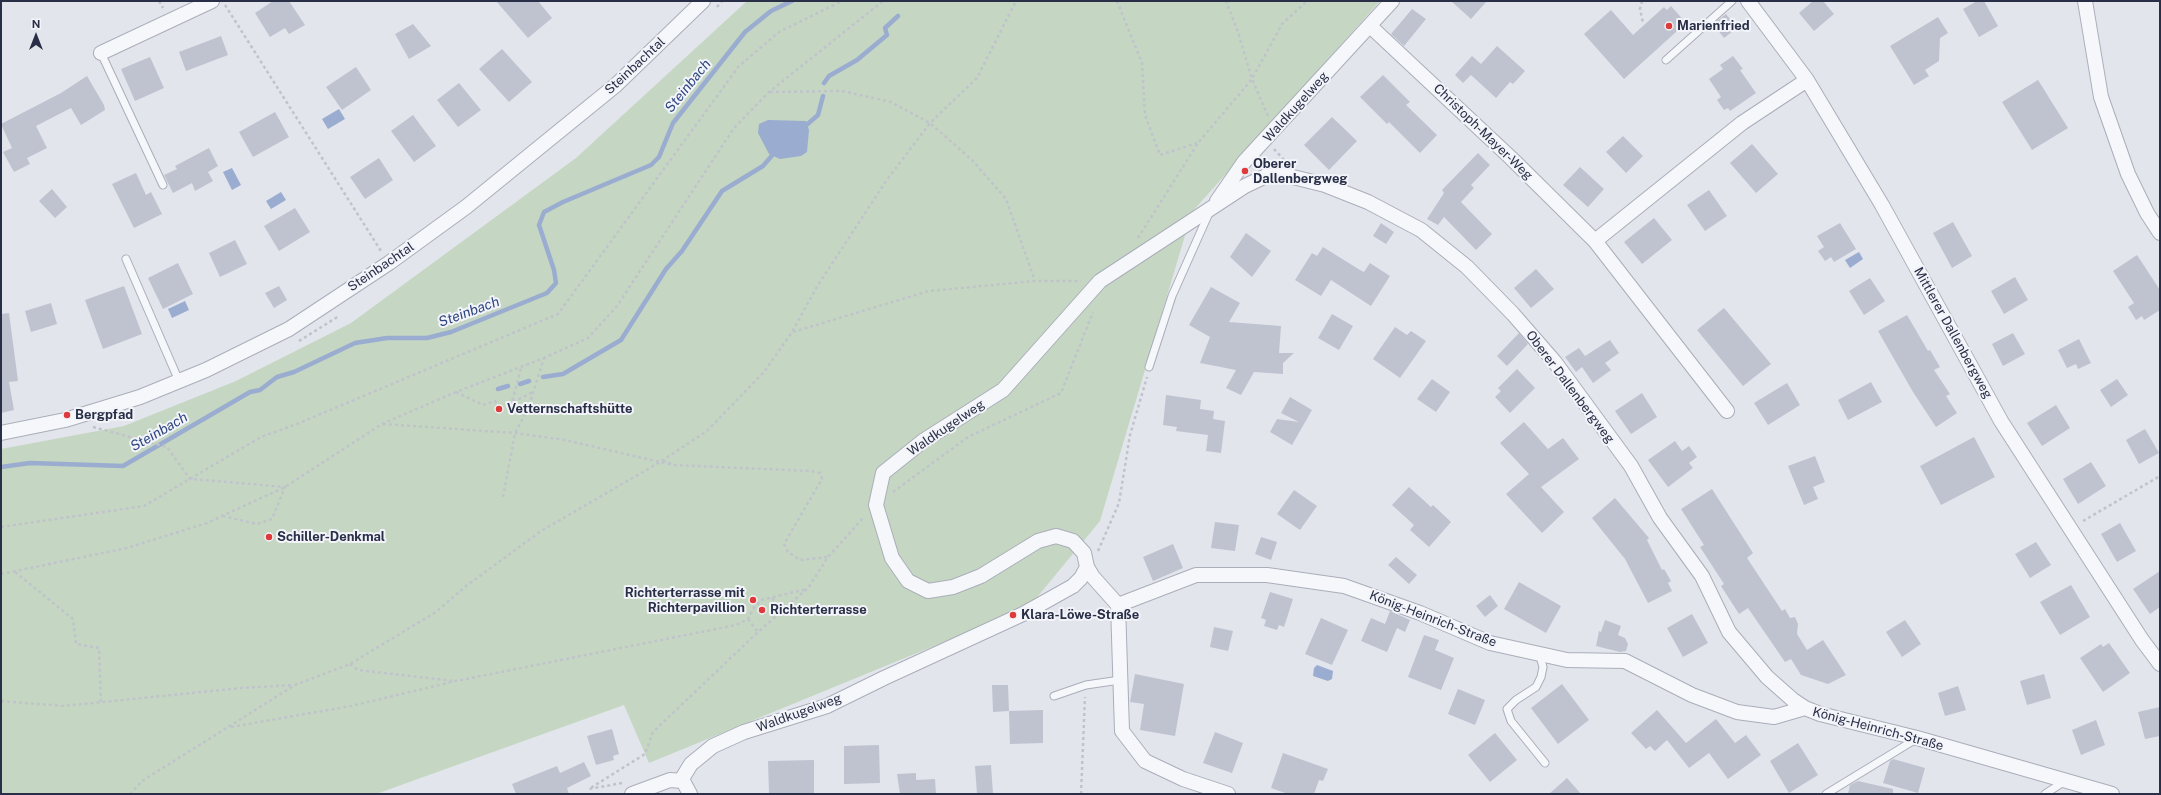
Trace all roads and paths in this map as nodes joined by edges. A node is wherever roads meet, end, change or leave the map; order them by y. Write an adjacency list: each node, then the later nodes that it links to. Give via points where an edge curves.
1 (212, 1): 17 (street)
2 (223, 1): 33 (path)
3 (704, 1): 33 (street, Steinbachtal, via 616,85 466,207)
4 (842, 1): 54 (path, via 779,32 739,66 558,314 261,437)
5 (883, 1): 21 (path)
6 (1016, 1): 22 (path, via 976,78)
7 (1117, 1): 25 (path, via 1142,63 1145,115 1160,155)
8 (1226, 1): 19 (path)
9 (1307, 1): 19 (path, via 1282,24)
10 (1392, 1): 16 (street, Waldkugelweg)
11 (1642, 1): 15 (path)
12 (1732, 1): 18 (lane)
13 (1748, 1): 20 (street, Mittlerer Dallenbergweg)
14 (2085, 1): 29 (street, via 2101,97 2128,174)
15 (1642, 23)
16 (1370, 26): 23 (street, Waldkugelweg); 30 (street, Christoph-Mayer-Weg, via 1500,147)
17 (101, 53): 27 (lane)
18 (1666, 60)
19 (1252, 79): 23 (path, via 1264,112); 25 (path)
20 (1806, 80): 30 (street, via 1742,123); 60 (street, Mittlerer Dallenbergweg, via 1882,204 2001,421)
21 (769, 92): 22 (path, via 842,91 891,102); 38 (path, via 734,128 617,306 588,338)
22 (930, 123): 34 (path, via 972,160 1006,199); 37 (path, via 886,181 818,285)
23 (1277, 128): 24 (street, Waldkugelweg)
24 (1266, 140): 26 (path); 28 (street, Waldkugelweg, via 1244,162)
25 (1198, 143): 31 (path)
26 (1290, 166)
27 (163, 185)
28 (1211, 209): 35 (street, Waldkugelweg); 40 (lane, via 1172,296); 81 (street, Oberer Dallenbergweg, via 1245,186 1266,176 1285,175 1324,185 1368,202 1421,230 1467,267 1554,361 1631,466 1660,518 1702,576 1728,632 1767,677)
29 (2160, 234)
30 (1595, 241): 47 (street, Christoph-Mayer-Weg)
31 (1135, 243)
32 (126, 259): 41 (lane)
33 (389, 263): 41 (street, Steinbachtal, via 289,329)
34 (1035, 281): 35 (path); 37 (path, via 930,291)
35 (1100, 281): 57 (street, Waldkugelweg, via 1003,390 923,440 883,474)
36 (1094, 308): 57 (path, via 1091,322 1061,393 968,437)
37 (792, 332): 52 (path, via 764,372 707,431)
38 (544, 358): 39 (path); 43 (path)
39 (521, 367): 42 (path); 44 (path)
40 (1150, 367): 62 (path, via 1130,435 1119,503 1103,542)
41 (179, 381): 48 (street, Steinbachtal, via 140,397)
42 (456, 392): 46 (path, via 484,405 495,401); 49 (path)
43 (533, 392): 44 (path); 51 (path, via 528,409)
44 (512, 402): 45 (path)
45 (508, 404)
46 (497, 405)
47 (1727, 411)
48 (65, 420): 50 (street, Steinbachtal); 54 (path, via 167,447)
49 (382, 424): 51 (path); 55 (path)
50 (1, 433)
51 (515, 433): 52 (path, via 565,440); 56 (path)
52 (660, 462): 61 (path, via 673,465 812,471 820,474 822,479 784,544 788,552 800,560); 72 (path, via 541,531 466,586 436,612)
53 (2160, 476): 60 (path)
54 (190, 479): 55 (path); 59 (path, via 144,506)
55 (285, 487): 58 (path); 58 (path, via 272,520 257,524)
56 (504, 497)
57 (876, 505): 61 (path); 62 (street, Waldkugelweg, via 892,558 908,581 928,591 953,587 981,576 1038,541 1056,536 1073,541 1084,553)
58 (222, 516): 63 (path, via 127,548)
59 (1, 527)
60 (2071, 529): 73 (street, Mittlerer Dallenbergweg)
61 (828, 557): 65 (path)
62 (1087, 567): 67 (street); 85 (street, Waldkugelweg, via 1073,586 998,627 827,706 744,732 713,746 691,764)
63 (15, 572): 64 (path); 80 (path, via 73,619 76,644 99,648)
64 (1, 574)
65 (808, 588): 66 (path); 68 (path)
66 (772, 598): 68 (path); 69 (path, via 761,600)
67 (1118, 605): 71 (street, König-Heinrich-Straße, via 1196,575 1267,575 1344,586 1420,613 1490,642); 74 (street)
68 (783, 611): 70 (path)
69 (748, 619): 70 (path); 75 (path, via 736,625)
70 (758, 632): 87 (path, via 653,732 645,754 589,789)
71 (1539, 653): 81 (street, König-Heinrich-Straße, via 1567,660 1625,661 1692,694 1737,712 1774,717); 84 (lane, via 1543,667 1542,677 1536,687 1510,704 1507,715)
72 (350, 664): 75 (path, via 358,670); 76 (path)
73 (2160, 664)
74 (1120, 680): 77 (lane); 92 (street, via 1122,731 1145,761 1183,780)
75 (456, 681): 82 (path, via 351,706)
76 (295, 685): 80 (path); 82 (path)
77 (1086, 685): 78 (lane); 91 (path)
78 (1054, 696)
79 (1, 701): 80 (path, via 63,706)
80 (101, 704)
81 (1804, 708): 83 (street, König-Heinrich-Straße)
82 (228, 727): 88 (path, via 142,781)
83 (1917, 738): 86 (street, König-Heinrich-Straße); 93 (lane)
84 (1544, 763)
85 (682, 781): 89 (street, via 670,780); 90 (street)
86 (2065, 781): 94 (lane); 95 (street, König-Heinrich-Straße)
87 (624, 782)
88 (130, 794)
89 (632, 794)
90 (690, 794)
91 (1081, 794)
92 (1228, 794)
93 (1826, 794)
94 (2045, 794)
95 (2112, 794)

